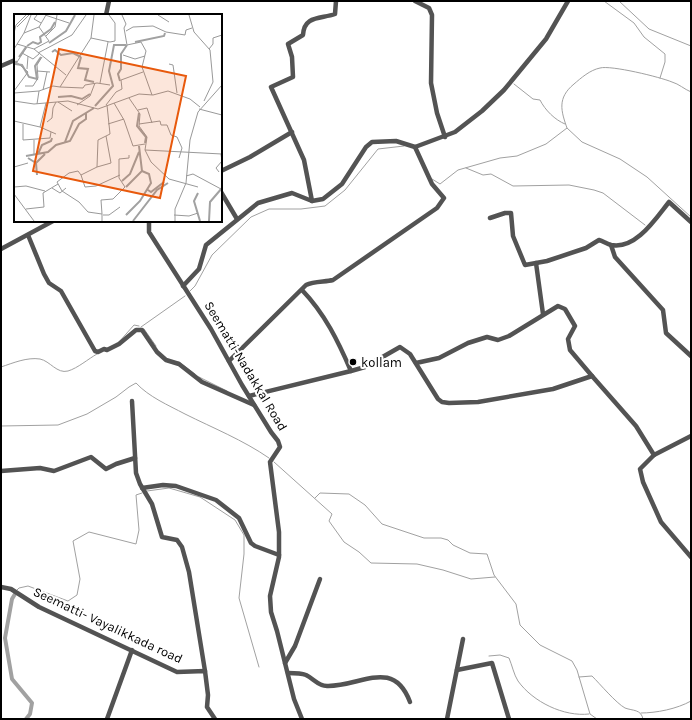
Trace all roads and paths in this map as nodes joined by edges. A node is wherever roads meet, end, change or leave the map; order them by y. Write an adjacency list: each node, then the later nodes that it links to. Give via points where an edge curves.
1 (109, 1): 5 (street)
2 (336, 1): 8 (street, via 335,14 309,21 303,27 303,35 288,44 292,57 293,78 271,87)
3 (415, 1): 9 (street, via 429,8 432,15 431,83)
4 (568, 1): 9 (street, via 546,39 504,90 482,111)
5 (106, 14)
6 (14, 60): 7 (street)
7 (1, 66)
8 (292, 132): 11 (street); 13 (street, via 304,160)
9 (445, 137): 10 (street)
10 (415, 146): 13 (street, via 396,141 372,142 342,184 323,199); 24 (street, via 432,184 444,198 443,202 333,280 311,282)
11 (222, 171)
12 (222, 194): 15 (street)
13 (312, 201): 15 (street, via 292,193 258,203)
14 (490, 218): 22 (street, via 511,213 513,236 523,264)
15 (237, 219): 23 (street, via 206,245 199,269)
16 (51, 222): 19 (street)
17 (148, 222): 23 (street, Seematti-Nadakkal Road, via 149,232)
18 (691, 222): 20 (street, via 669,202 632,241 627,244)
19 (28, 235): 21 (street); 33 (street, via 44,274 49,282 61,291 95,351 104,348 107,350 120,344 136,330 142,330 157,352 166,360 179,364 208,386)
20 (611, 245): 22 (street, via 599,240 586,248); 26 (street, via 615,257 663,310 666,333)
21 (1, 249)
22 (536, 263): 25 (street)
23 (183, 286): 27 (street, Seematti-Nadakkal Road, via 211,328)
24 (302, 290): 27 (street); 29 (street, via 315,303 333,332)
25 (543, 314): 28 (street, via 509,336 498,340 487,337 468,342 439,358); 30 (street, via 558,306 564,309 575,326 568,339 570,350)
26 (691, 356)
27 (229, 362): 31 (street, Seematti-Nadakkal Road)
28 (416, 363): 29 (street, via 410,354 400,347); 30 (street, via 438,399 449,404 478,402 553,389)
29 (351, 371): 31 (street)
30 (592, 376): 35 (street, via 636,426)
31 (249, 396): 33 (street, Seematti-Nadakkal Road)
32 (132, 400): 36 (street)
33 (254, 405): 39 (street, Seematti-Nadakkal Road, via 278,440 280,448 270,462 279,532)
34 (691, 436): 35 (street)
35 (654, 455): 40 (street, via 640,470 643,482 661,522)
36 (135, 458): 37 (street, via 106,469 91,457 54,471 40,468); 38 (street, via 136,473)
37 (1, 471)
38 (142, 488): 39 (street, via 162,484 176,486 216,500 239,518 251,543); 47 (street, via 152,504 162,537 177,540 182,547 189,572)
39 (279, 555): 45 (street, Seematti-Nadakkal Road, via 270,596 271,612)
40 (691, 557)
41 (320, 580): 45 (street, via 295,646)
42 (1, 587): 44 (street, Seematti- Vayalikkada road, via 11,589 39,607)
43 (463, 639): 46 (street)
44 (132, 650): 47 (street, Seematti- Vayalikkada road, via 178,672); 50 (street)
45 (285, 663): 48 (street, Seematti-Nadakkal Road)
46 (457, 670): 53 (street); 54 (street, via 492,663)
47 (205, 671): 51 (street, via 207,707)
48 (288, 673): 49 (street, via 306,675 317,684 327,686 383,677 401,685); 52 (street, Seematti-Nadakkal Road)
49 (410, 702)
50 (107, 719)
51 (216, 719)
52 (302, 719)
53 (447, 719)
54 (509, 719)

